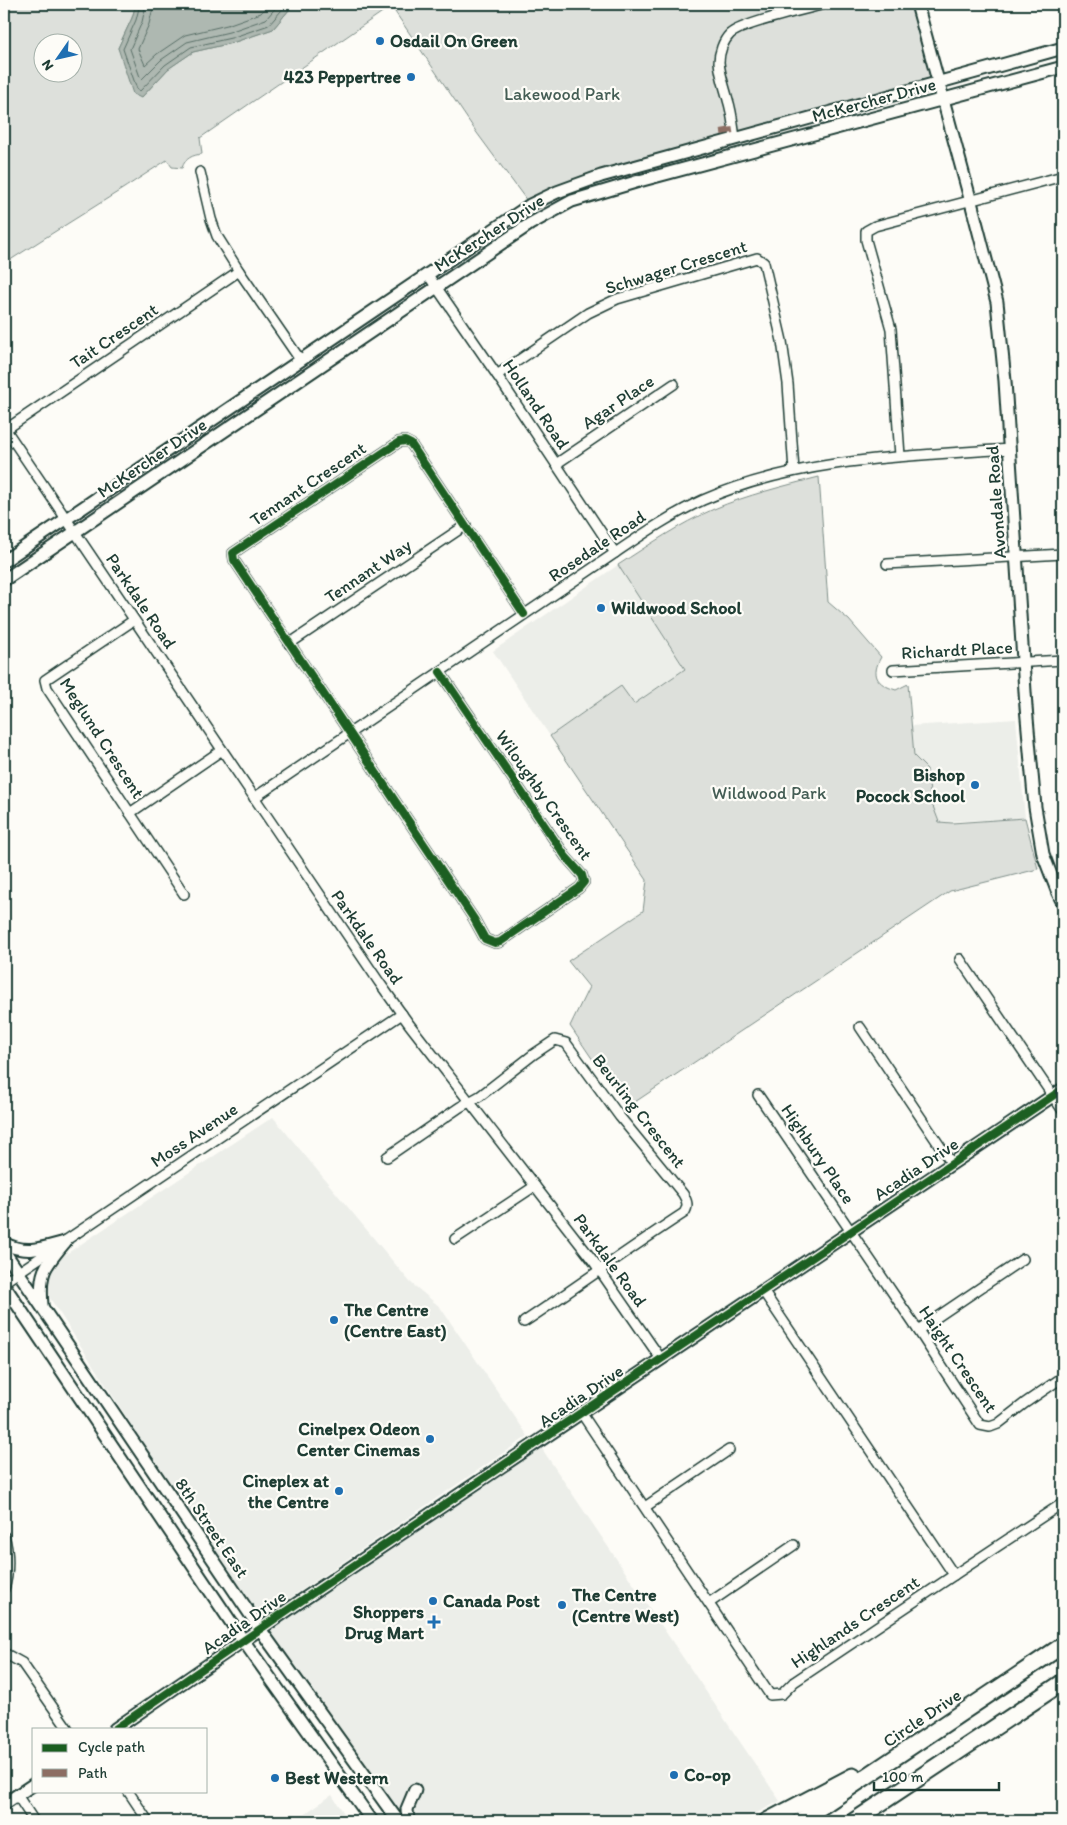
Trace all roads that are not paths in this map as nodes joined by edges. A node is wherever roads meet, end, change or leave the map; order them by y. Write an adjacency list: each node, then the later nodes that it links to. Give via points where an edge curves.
1 (825, 4): 7 (street, via 739,29 725,42 719,63)
2 (916, 4): 5 (main road, Avondale Road)
3 (1063, 48): 5 (main road, McKercher Drive)
4 (1063, 67): 6 (main road, McKercher Drive)
5 (938, 82): 6 (main road, Avondale Road); 7 (main road, McKercher Drive)
6 (943, 100): 10 (main road, Avondale Road); 13 (main road, McKercher Drive, via 639,180 572,201 530,224)
7 (735, 138): 12 (main road, McKercher Drive, via 601,176 557,192 530,205)
8 (200, 172): 11 (street, via 217,236)
9 (1063, 176): 10 (street)
10 (971, 202): 18 (main road, Avondale Road, via 997,302); 19 (street, via 874,226 866,231 891,329)
11 (239, 271): 14 (street); 17 (street, Tait Crescent)
12 (428, 275): 13 (street, Holland Road); 14 (main road, McKercher Drive)
13 (436, 287): 15 (street, Holland Road); 24 (main road, McKercher Drive)
14 (301, 361): 22 (main road, McKercher Drive)
15 (497, 375): 20 (street, Holland Road); 21 (street, Schwager Crescent, via 588,313 617,300 757,258 764,263 782,342)
16 (674, 384): 20 (street, Agar Place)
17 (5, 428): 22 (street, Tait Crescent)
18 (1010, 449): 19 (street, Rosedale Road); 27 (main road, Avondale Road)
19 (900, 456): 21 (street, Rosedale Road)
20 (556, 464): 25 (street, Holland Road)
21 (794, 470): 25 (street, Rosedale Road, via 703,500 664,520)
22 (66, 518): 24 (street, Parkdale Road); 28 (main road, McKercher Drive)
23 (466, 525): 31 (street, Tennant Crescent); 33 (street, Tennant Way); 33 (street, Tennant Crescent, via 411,444 405,441 243,546 233,553 234,560)
24 (75, 532): 30 (main road, McKercher Drive); 32 (street, Parkdale Road)
25 (615, 553): 31 (street, Rosedale Road)
26 (1063, 554): 27 (street)
27 (1017, 556): 29 (street); 35 (main road, Avondale Road)
28 (4, 561)
29 (888, 564)
30 (4, 580)
31 (524, 614): 37 (street, Rosedale Road)
32 (134, 620): 39 (street, Parkdale Road); 41 (street, Meglund Crescent, via 45,680 47,688)
33 (289, 644): 38 (street, Tennant Crescent)
34 (1063, 660): 35 (street, Richardt Place)
35 (1023, 662): 36 (street, Richardt Place); 43 (main road, Avondale Road, via 1037,823 1043,854)
36 (894, 670)
37 (440, 672): 38 (street, Rosedale Road); 38 (street, Wiloughby Crescent, via 584,882 500,942 485,939)
38 (349, 734): 40 (street, Rosedale Road)
39 (222, 750): 40 (street, Parkdale Road); 41 (street, Meglund Crescent)
40 (254, 798): 45 (street, Parkdale Road)
41 (130, 813): 42 (street)
42 (184, 894)
43 (1063, 903)
44 (960, 959): 49 (street)
45 (402, 1014): 50 (street, Parkdale Road); 57 (street, Moss Avenue)
46 (860, 1027): 53 (street)
47 (1063, 1089): 49 (main road, Acadia Drive)
48 (758, 1095): 55 (street, Highbury Place)
49 (1053, 1096): 51 (street); 53 (main road, Acadia Drive)
50 (470, 1102): 52 (street); 54 (street, Parkdale Road); 61 (street, Beurling Crescent, via 555,1040 566,1043 620,1117 683,1194 688,1203 684,1213)
51 (1063, 1111)
52 (386, 1157)
53 (952, 1164): 55 (main road, Acadia Drive)
54 (535, 1186): 56 (street); 61 (street, Parkdale Road)
55 (850, 1231): 64 (main road, Acadia Drive); 67 (street, Haight Crescent)
56 (456, 1239)
57 (65, 1242): 58 (main road, via 23,1250); 62 (street, Moss Avenue); 65 (main road, via 43,1273 40,1283)
58 (4, 1243)
59 (4, 1251): 62 (main road, 8th Street East)
60 (1023, 1259): 67 (street)
61 (600, 1270): 66 (street); 68 (street, Parkdale Road)
62 (18, 1272): 63 (street, Moss Avenue); 65 (main road, 8th Street East)
63 (4, 1284): 80 (main road, 8th Street East)
64 (763, 1291): 68 (main road, Acadia Drive); 76 (street)
65 (42, 1307): 79 (main road, 8th Street East)
66 (524, 1322)
67 (918, 1330): 69 (street, Haight Crescent, via 980,1425 985,1427 998,1424)
68 (661, 1359): 70 (main road, Acadia Drive)
69 (1063, 1377)
70 (582, 1414): 73 (street, Highlands Crescent); 79 (main road, Acadia Drive)
71 (729, 1450): 73 (street)
72 (1063, 1503): 76 (street)
73 (645, 1507): 78 (street, Highlands Crescent)
74 (4, 1536): 77 (street, via 7,1578)
75 (794, 1545): 78 (street)
76 (954, 1575): 78 (street, Highlands Crescent, via 794,1682 782,1694 770,1695)
77 (4, 1589)
78 (709, 1602)
79 (260, 1629): 80 (main road, Acadia Drive); 96 (main road, 8th Street East)
80 (243, 1640): 86 (main road, Acadia Drive); 95 (main road, 8th Street East)
81 (1063, 1645): 84 (highway, Circle Drive)
82 (4, 1654): 85 (street, via 22,1662)
83 (1063, 1682): 91 (highway)
84 (958, 1716): 98 (highway); 99 (highway, Circle Drive)
85 (67, 1728)
86 (116, 1728)
87 (32, 1785): 90 (main road)
88 (414, 1790): 97 (main road, via 407,1809)
89 (129, 1792): 94 (street)
90 (17, 1796): 92 (main road); 93 (street)
91 (888, 1799): 100 (highway); 101 (highway)
92 (4, 1804)
93 (34, 1821)
94 (148, 1821)
95 (372, 1821)
96 (398, 1821)
97 (408, 1821)
98 (767, 1821)
99 (800, 1821)
100 (854, 1821)
101 (865, 1821)

